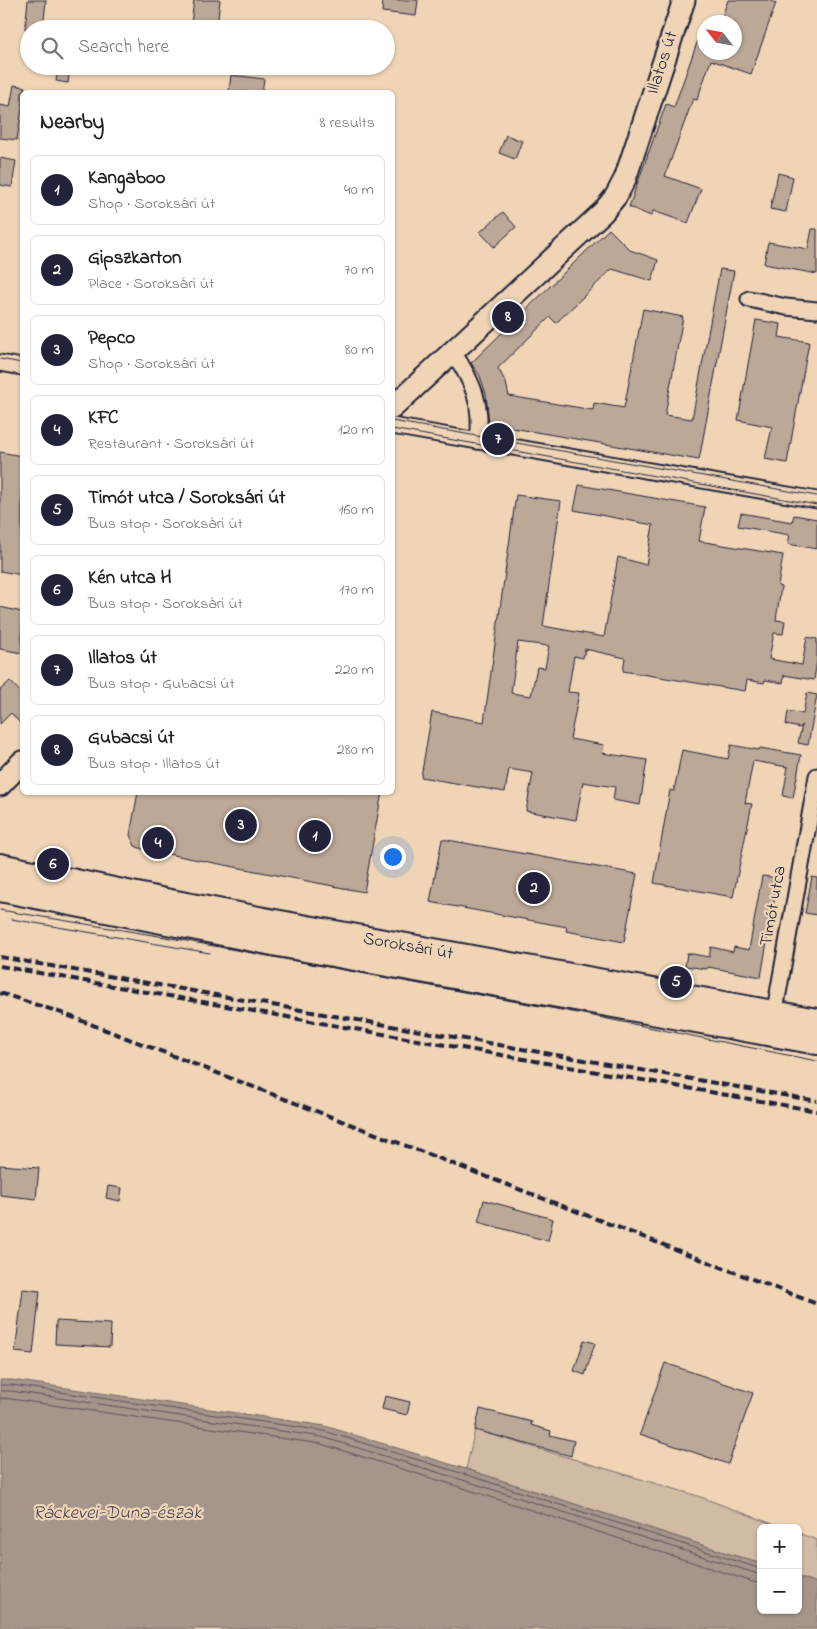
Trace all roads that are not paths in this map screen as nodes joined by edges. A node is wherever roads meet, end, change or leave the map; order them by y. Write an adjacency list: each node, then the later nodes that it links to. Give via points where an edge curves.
1 (684, 0): 4 (street, Illatos út, via 625,179 616,196 603,212)
2 (749, 299): 3 (street)
3 (817, 310)
4 (453, 352): 7 (street, Illatos út); 9 (street, via 477,398 480,419)
5 (0, 363): 6 (street)
6 (20, 367)
7 (395, 405)
8 (395, 427): 9 (street)
9 (478, 441): 10 (street)
10 (817, 500)
11 (20, 764): 13 (street)
12 (817, 776): 16 (street, Timót utca)
13 (0, 785)
14 (0, 866): 16 (main road, Soroksári út, via 290,925)
15 (0, 889): 18 (main road, Soroksári út, via 278,944)
16 (774, 1013): 17 (main road, Soroksári út); 18 (street, via 777,1026)
17 (817, 1021)
18 (788, 1037): 19 (main road, Soroksári út)
19 (817, 1042)

